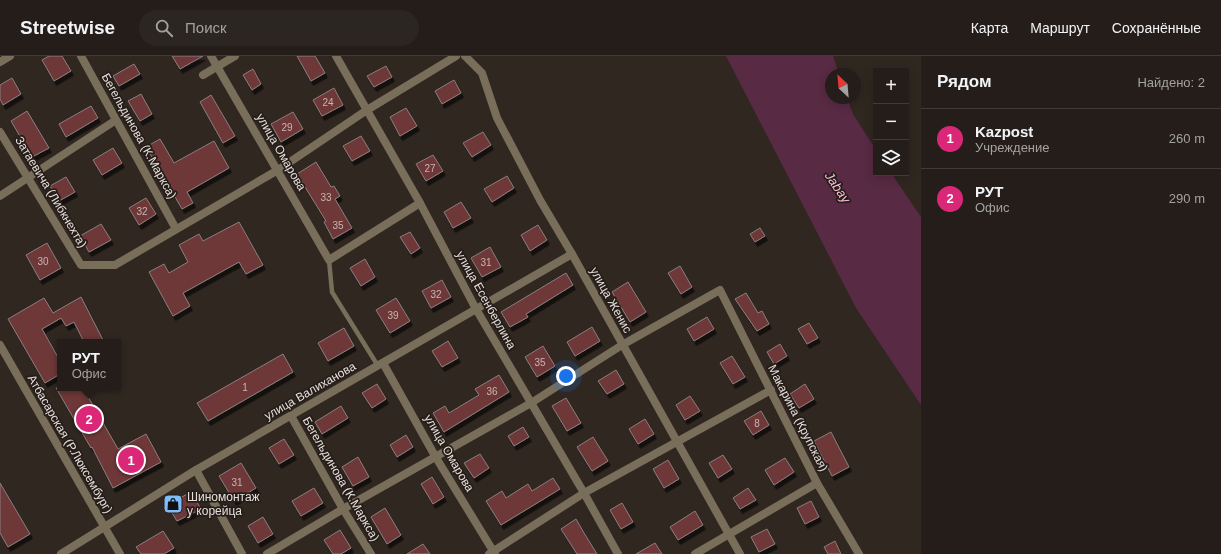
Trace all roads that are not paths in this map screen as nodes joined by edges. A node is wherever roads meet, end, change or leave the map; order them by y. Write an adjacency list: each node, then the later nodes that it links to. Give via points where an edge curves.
1 (10, 56): 8 (street)
2 (81, 56): 12 (street, Бегельдинова (К.Маркса))
3 (211, 56): 9 (street, улица Омарова)
4 (235, 56): 9 (street)
5 (336, 56): 11 (street, улица Есенберлина)
6 (456, 56): 11 (street)
7 (466, 56): 19 (street, улица Женис, via 482,73 497,118)
8 (0, 62)
9 (217, 66): 10 (street); 14 (street, улица Омарова)
10 (203, 75)
11 (368, 110): 14 (street); 17 (street, улица Есенберлина)
12 (116, 120): 15 (street); 18 (street, Бегельдинова (К.Маркса))
13 (0, 132): 15 (street, Затаевича (Либкнехта))
14 (278, 170): 18 (street); 20 (street, улица Омарова)
15 (28, 178): 16 (street); 18 (street, Затаевича (Либкнехта), via 81,265 115,265)
16 (0, 196)
17 (420, 203): 20 (street); 21 (street, улица Есенберлина)
18 (176, 229)
19 (572, 254): 21 (street, улица Валиханова); 23 (street, улица Женис)
20 (329, 260): 24 (lane, via 332,292)
21 (476, 309): 24 (street, улица Валиханова); 26 (street, улица Есенберлина)
22 (0, 345): 34 (street, Атбасарская (Р.Люксембург))
23 (622, 345): 25 (street, Макарина (Крупская), via 720,290); 26 (street); 28 (street, улица Женис)
24 (381, 364): 27 (street, улица Валиханова); 29 (street, улица Омарова)
25 (771, 390): 28 (street); 31 (street, Макарина (Крупская))
26 (531, 403): 29 (street); 32 (street, улица Есенберлина)
27 (291, 416): 30 (street, улица Валиханова); 33 (street, Бегельдинова (К.Маркса))
28 (678, 442): 32 (street); 35 (street, улица Женис)
29 (435, 456): 33 (street); 36 (street, улица Омарова)
30 (196, 470): 34 (street, улица Валиханова); 39 (street)
31 (817, 482): 35 (street); 45 (street, Макарина (Крупская))
32 (584, 493): 36 (street); 42 (street, улица Есенберлина)
33 (343, 509): 40 (street); 41 (street, Бегельдинова (К.Маркса))
34 (105, 527): 37 (street, улица Валиханова); 38 (street, Атбасарская (Р.Люксембург))
35 (730, 534): 43 (street); 44 (street, улица Женис)
36 (493, 553)
37 (61, 554)
38 (120, 554)
39 (242, 554)
40 (267, 554)
41 (371, 554)
42 (618, 554)
43 (695, 554)
44 (740, 554)
45 (859, 554)

